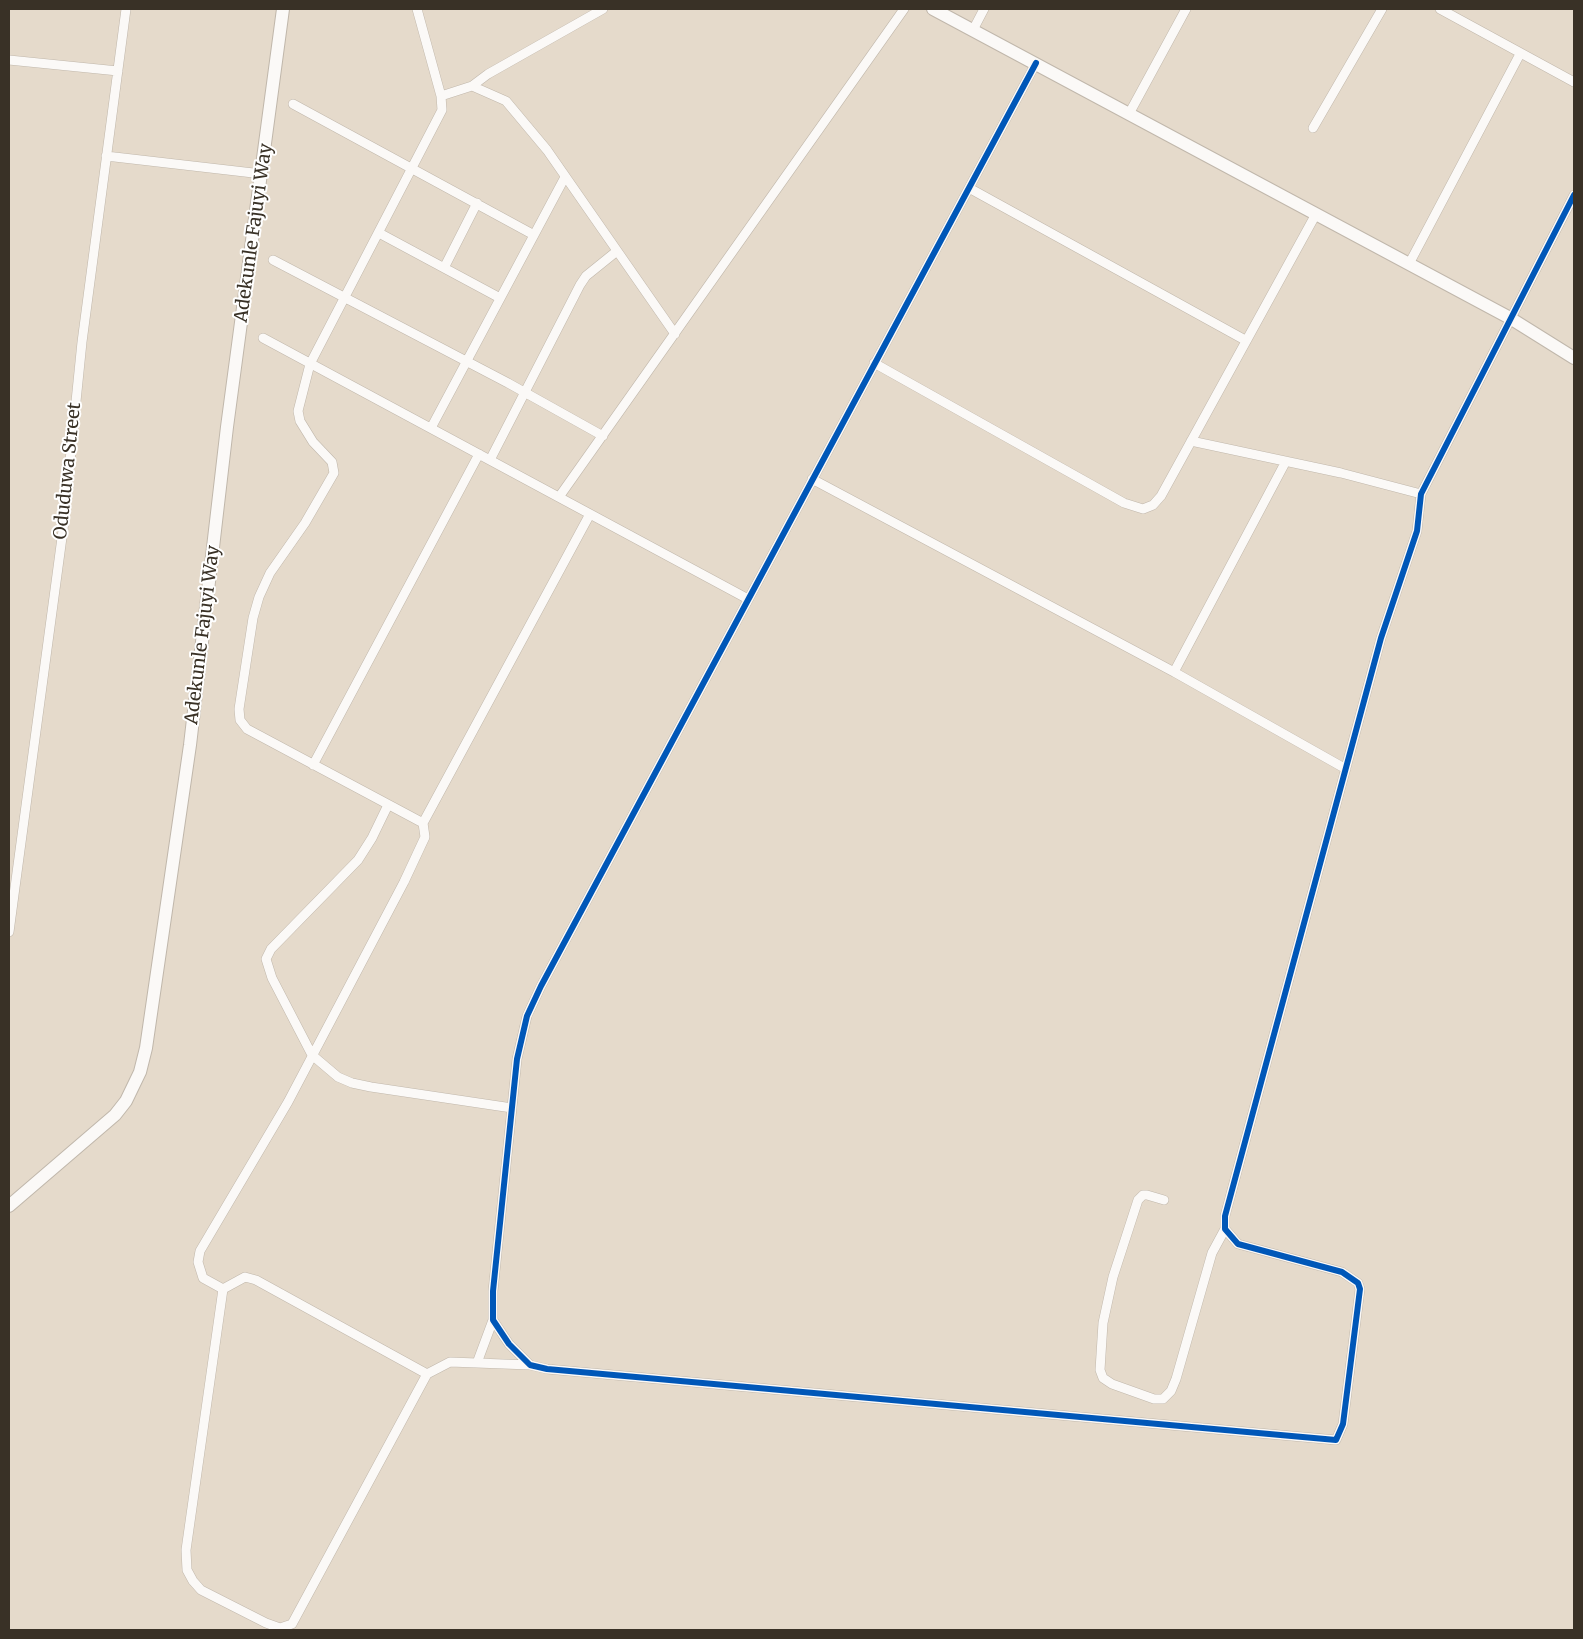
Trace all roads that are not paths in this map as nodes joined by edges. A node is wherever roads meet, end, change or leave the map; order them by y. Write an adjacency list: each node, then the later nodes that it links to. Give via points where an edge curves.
1 (126, 9): 15 (street, Oduduwa Street)
2 (283, 9): 24 (street, Adekunle Fajuyi Way)
3 (417, 9): 18 (street)
4 (603, 9): 17 (street)
5 (904, 9): 39 (street)
6 (934, 9): 11 (street)
7 (984, 9): 11 (street)
8 (1186, 9): 20 (street)
9 (1382, 9): 21 (street)
10 (1440, 9): 12 (street)
11 (973, 30): 14 (street)
12 (1520, 54): 16 (street); 34 (street)
13 (9, 60): 15 (street)
14 (1036, 63): 20 (street); 26 (street)
15 (118, 71): 22 (street, Oduduwa Street)
16 (1574, 82)
17 (472, 86): 18 (street); 25 (street, via 506,101)
18 (441, 96): 23 (street, via 440,119)
19 (293, 104): 23 (street)
20 (1130, 112): 29 (street)
21 (1313, 128)
22 (106, 156): 24 (street); 63 (street, Oduduwa Street, via 82,342 63,530)
23 (413, 169): 28 (street); 30 (street)
24 (262, 174): 68 (street, Adekunle Fajuyi Way, via 227,427 190,745 140,1072 115,1115)
25 (565, 177): 31 (street); 32 (street)
26 (969, 188): 41 (street); 45 (street)
27 (1574, 195): 38 (street)
28 (476, 203): 31 (street); 35 (street)
29 (1316, 214): 34 (street); 41 (street)
30 (379, 233): 35 (street); 36 (street)
31 (534, 234): 37 (street)
32 (617, 251): 39 (street); 46 (street, via 586,276)
33 (273, 260): 36 (street)
34 (1409, 264): 38 (street)
35 (444, 268): 37 (street)
36 (346, 296): 43 (street); 44 (street)
37 (500, 298): 43 (street)
38 (1510, 318): 42 (street); 54 (street)
39 (675, 334): 48 (street)
40 (263, 338): 44 (street)
41 (1245, 340): 49 (street)
42 (1574, 358)
43 (466, 362): 46 (street); 47 (street)
44 (310, 364): 47 (street); 59 (street, via 298,411 300,421 313,442 332,462 334,473 305,523 270,572 259,597 238,709 240,720 247,729)
45 (874, 364): 49 (street, via 1133,507 1143,509 1153,505); 53 (street)
46 (523, 391): 48 (street); 51 (street)
47 (431, 428): 50 (street)
48 (603, 436): 55 (street)
49 (1191, 441): 52 (street)
50 (479, 454): 51 (street); 59 (street)
51 (490, 460): 55 (street)
52 (1285, 463): 54 (street); 58 (street)
53 (812, 479): 57 (street); 58 (street)
54 (1421, 494): 60 (street, via 1417,531 1381,638)
55 (559, 497): 56 (street)
56 (590, 514): 57 (street); 62 (street)
57 (748, 599): 66 (street, via 527,1016 517,1059)
58 (1174, 672): 60 (street)
59 (313, 765): 61 (street)
60 (1346, 769): 69 (street, via 1228,1207)
61 (388, 805): 62 (street); 65 (street, via 358,860 285,932 266,959 272,978)
62 (423, 823): 65 (street, via 425,837 421,848)
63 (11, 902): 64 (street, Oduduwa Street)
64 (9, 932)
65 (312, 1055): 66 (street, via 326,1070 352,1083); 70 (street, via 200,1251 198,1262 203,1278)
66 (512, 1108): 71 (street, via 493,1291)
67 (1164, 1200): 69 (street, via 1148,1195 1142,1195 1138,1200 1113,1277 1103,1323 1100,1370 1103,1378 1112,1384 1154,1399 1163,1399 1171,1391 1212,1253)
68 (9, 1206)
69 (1225, 1229): 73 (street, via 1238,1244 1342,1272 1358,1283 1360,1289 1343,1424 1336,1440)
70 (223, 1289): 74 (street, via 245,1277 256,1280); 74 (street, via 186,1550 187,1570 201,1590 266,1623 280,1628 292,1624)
71 (493, 1320): 72 (street); 73 (street, via 509,1344)
72 (477, 1364): 73 (street); 74 (street, via 450,1362)
73 (530, 1365)
74 (427, 1374)

